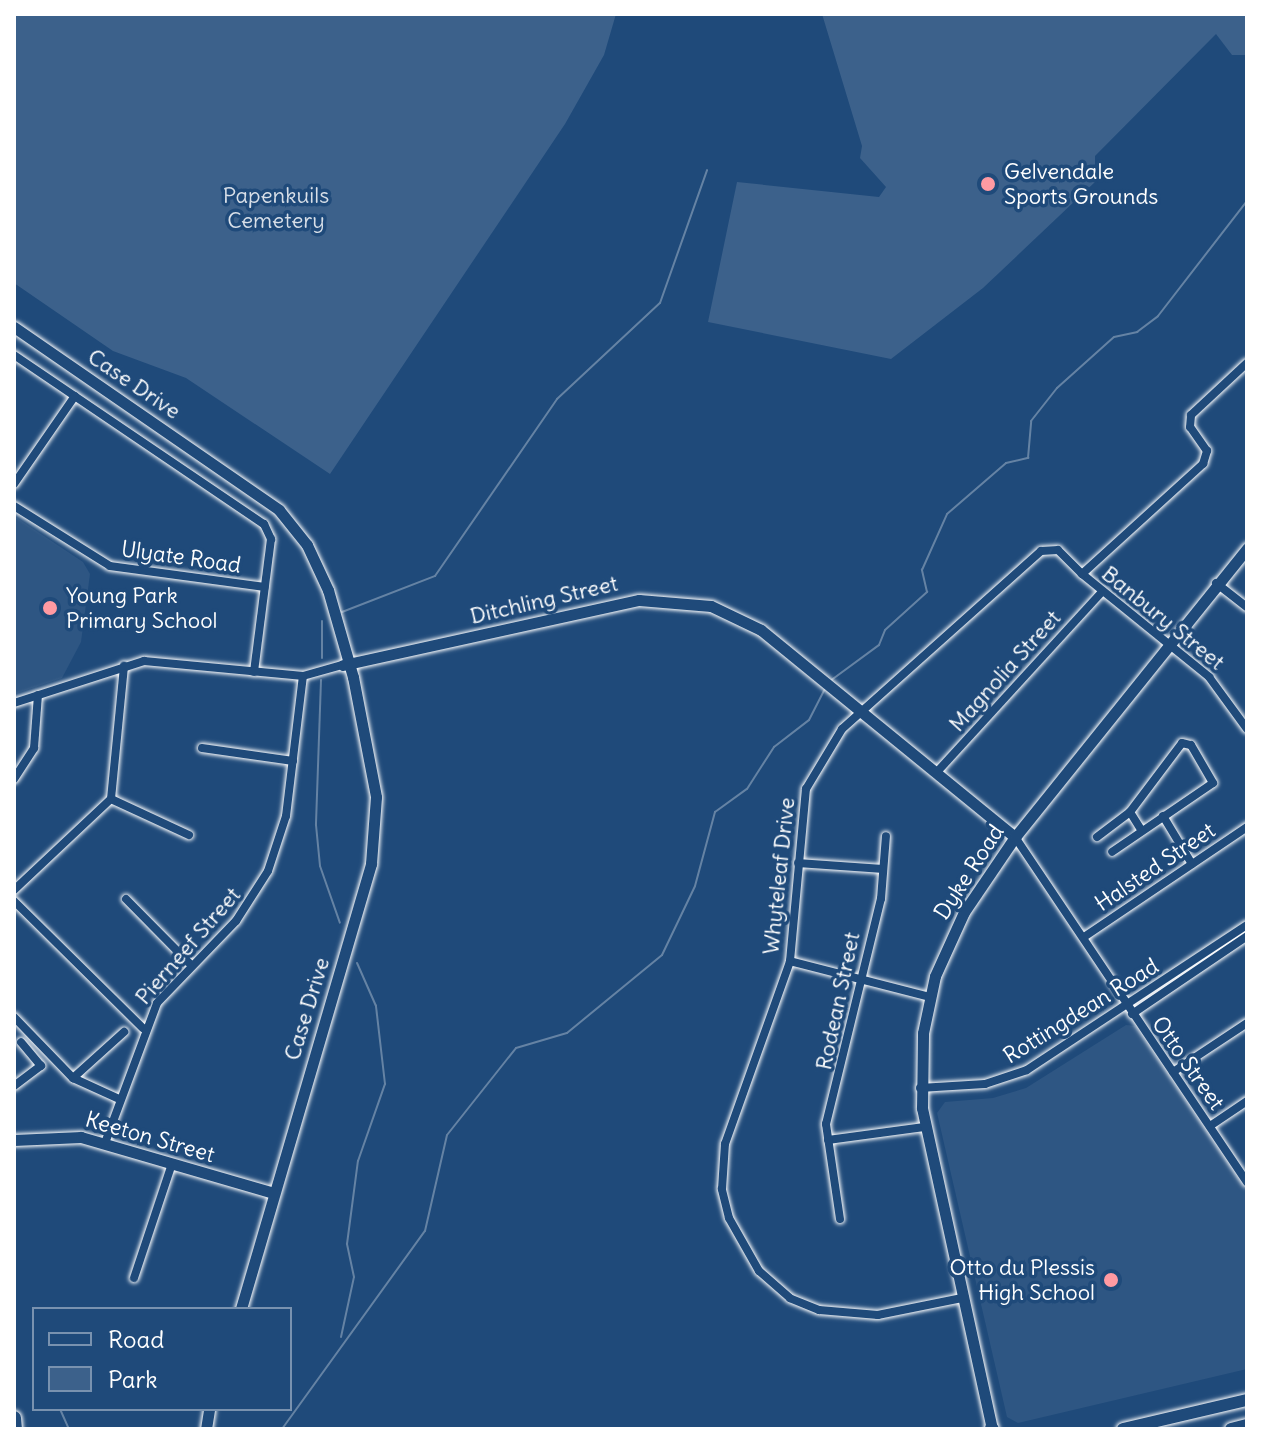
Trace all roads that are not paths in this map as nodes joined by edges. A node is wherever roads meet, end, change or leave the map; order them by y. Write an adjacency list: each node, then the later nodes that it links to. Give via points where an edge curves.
1 (14, 327): 14 (street, Case Drive, via 268,499 300,535 323,582)
2 (14, 355): 4 (street)
3 (1246, 366): 8 (street, via 1191,415 1190,427 1207,451 1203,464)
4 (75, 396): 5 (street); 10 (street, via 264,524 271,539)
5 (14, 484)
6 (14, 506): 10 (street, Ulyate Road, via 110,566)
7 (1247, 548): 9 (street, Dyke Road)
8 (1082, 574): 11 (street, Banbury Street); 20 (street, Whyteleaf Drive, via 1058,550 1044,549)
9 (1214, 582): 12 (street); 13 (street, Dyke Road)
10 (265, 587): 16 (street)
11 (1101, 593): 13 (street, Banbury Street); 24 (street, Magnolia Street)
12 (1247, 607)
13 (1166, 645): 21 (street, Banbury Street, via 1215,683); 33 (street, Dyke Road)
14 (346, 665): 17 (street, Ditchling Street); 20 (street, Ditchling Street, via 639,600 677,599 745,621); 70 (street, Case Drive, via 376,797 371,864)
15 (124, 666): 16 (street, Ditchling Street, via 144,661); 18 (street, Ditchling Street); 26 (street)
16 (254, 672): 17 (street, Ditchling Street)
17 (303, 676): 23 (street, Pierneef Street)
18 (38, 695): 19 (street, Ditchling Street); 25 (street, via 34,748)
19 (14, 703)
20 (860, 712): 24 (street, Ditchling Street); 36 (street, Whyteleaf Drive, via 825,749 811,776)
21 (1247, 729)
22 (202, 748): 23 (street)
23 (293, 761): 46 (street, Pierneef Street, via 286,816 268,871 244,911)
24 (936, 773): 33 (street, Ditchling Street)
25 (14, 779)
26 (111, 799): 31 (street); 39 (street)
27 (1130, 812): 28 (street, via 1180,746 1190,744 1214,781); 30 (street); 34 (street)
28 (1163, 816): 30 (street); 37 (street)
29 (1247, 827): 37 (street, Halsted Street)
30 (1142, 831): 35 (street)
31 (189, 835)
32 (886, 836): 38 (street, Rodean Street)
33 (1015, 837): 44 (street, Otto Street); 48 (street, Dyke Road, via 964,912)
34 (1097, 837)
35 (1112, 852)
36 (798, 863): 38 (street); 45 (street, Whyteleaf Drive)
37 (1192, 864): 44 (street, Halsted Street)
38 (883, 869): 47 (street, Rodean Street, via 880,904)
39 (14, 890)
40 (126, 899): 46 (street)
41 (14, 901): 53 (street)
42 (1247, 925): 49 (street, Rottingdean Road)
43 (1247, 936): 50 (street)
44 (1084, 937): 49 (street, Otto Street)
45 (790, 961): 47 (street); 73 (street, Whyteleaf Drive, via 725,1144 722,1189 735,1235 772,1284 819,1310 883,1315)
46 (192, 966): 53 (street, Pierneef Street, via 160,998)
47 (857, 978): 48 (street); 66 (street, Rodean Street, via 846,1062 828,1115)
48 (930, 997): 60 (street, Dyke Road)
49 (1126, 1004): 50 (street, Otto Street); 60 (street, Rottingdean Road, via 1011,1078)
50 (1132, 1014): 57 (street, Otto Street)
51 (14, 1017): 55 (street)
52 (1247, 1023): 57 (street)
53 (143, 1028): 61 (street, Pierneef Street)
54 (124, 1032): 58 (street)
55 (30, 1034): 56 (street); 58 (street)
56 (17, 1045): 59 (street, via 41,1066)
57 (1173, 1072): 63 (street, Otto Street)
58 (73, 1078): 61 (street)
59 (14, 1086)
60 (920, 1088): 64 (street, Dyke Road)
61 (119, 1099): 67 (street, Pierneef Street)
62 (1247, 1101): 63 (street)
63 (1210, 1126): 69 (street, Otto Street)
64 (924, 1127): 66 (street); 73 (street, Dyke Road)
65 (14, 1140): 67 (street, Keeton Street, via 59,1134)
66 (828, 1140): 71 (street, Rodean Street)
67 (105, 1143): 68 (street, Keeton Street)
68 (172, 1164): 70 (street, Keeton Street); 72 (street)
69 (1245, 1176)
70 (274, 1193): 74 (street, Case Drive)
71 (840, 1219)
72 (134, 1278)
73 (962, 1298): 79 (street, Dyke Road)
74 (242, 1307)
75 (1247, 1400): 80 (main road)
76 (14, 1418): 78 (highway)
77 (1247, 1425): 81 (main road)
78 (15, 1429)
79 (992, 1429)
80 (1123, 1429)
81 (1231, 1429)

